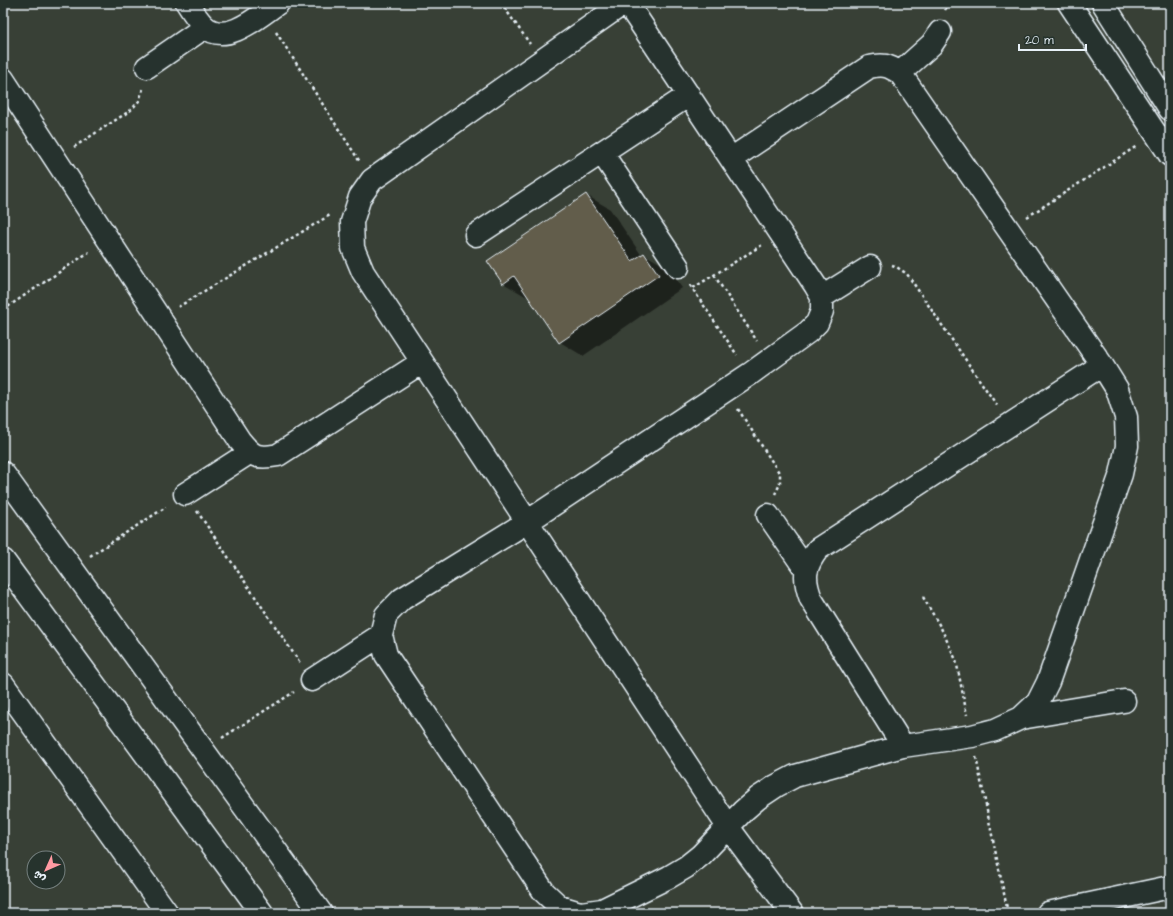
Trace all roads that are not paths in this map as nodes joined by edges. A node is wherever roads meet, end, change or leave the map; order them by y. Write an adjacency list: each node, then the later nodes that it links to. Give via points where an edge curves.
1 (187, 3): 6 (street)
2 (626, 3): 11 (street); 20 (street, via 366,188 352,222 353,248 364,272)
3 (1069, 3): 14 (street)
4 (1103, 3): 12 (street)
5 (271, 8): 6 (street, via 236,31 215,32)
6 (205, 27): 8 (street)
7 (940, 32): 9 (street, via 932,44)
8 (147, 67)
9 (900, 73): 15 (street, via 890,66 869,67); 21 (street)
10 (3, 79): 22 (street)
11 (689, 95): 13 (street); 15 (street)
12 (1170, 109)
13 (602, 153): 16 (street); 17 (street)
14 (1170, 155)
15 (731, 159): 19 (street)
16 (476, 235)
17 (678, 267)
18 (870, 267): 19 (street)
19 (822, 297): 26 (street, via 822,311 817,323 808,332 750,374)
20 (422, 362): 22 (street, via 278,456 263,458); 26 (street)
21 (1102, 365): 28 (street, via 818,549); 33 (street, via 1117,389 1126,417 1127,446 1121,474 1048,682 1038,702)
22 (249, 453): 24 (street)
23 (3, 473): 39 (street)
24 (185, 494)
25 (768, 515): 28 (street)
26 (527, 522): 29 (street, via 402,599 386,615); 35 (street)
27 (3, 560): 38 (street)
28 (806, 570): 34 (street, via 806,585 811,599)
29 (381, 635): 30 (street); 40 (street, via 386,656 544,892 560,907)
30 (312, 680)
31 (3, 684): 37 (street)
32 (1124, 701): 33 (street)
33 (1021, 718): 34 (street, via 995,730 972,736)
34 (903, 746): 35 (street, via 794,776 758,798)
35 (728, 827): 40 (street, via 701,855 669,877 602,910); 41 (street)
36 (1170, 887): 42 (street)
37 (167, 913)
38 (262, 913)
39 (321, 913)
40 (580, 913)
41 (792, 913)
42 (1048, 913)

